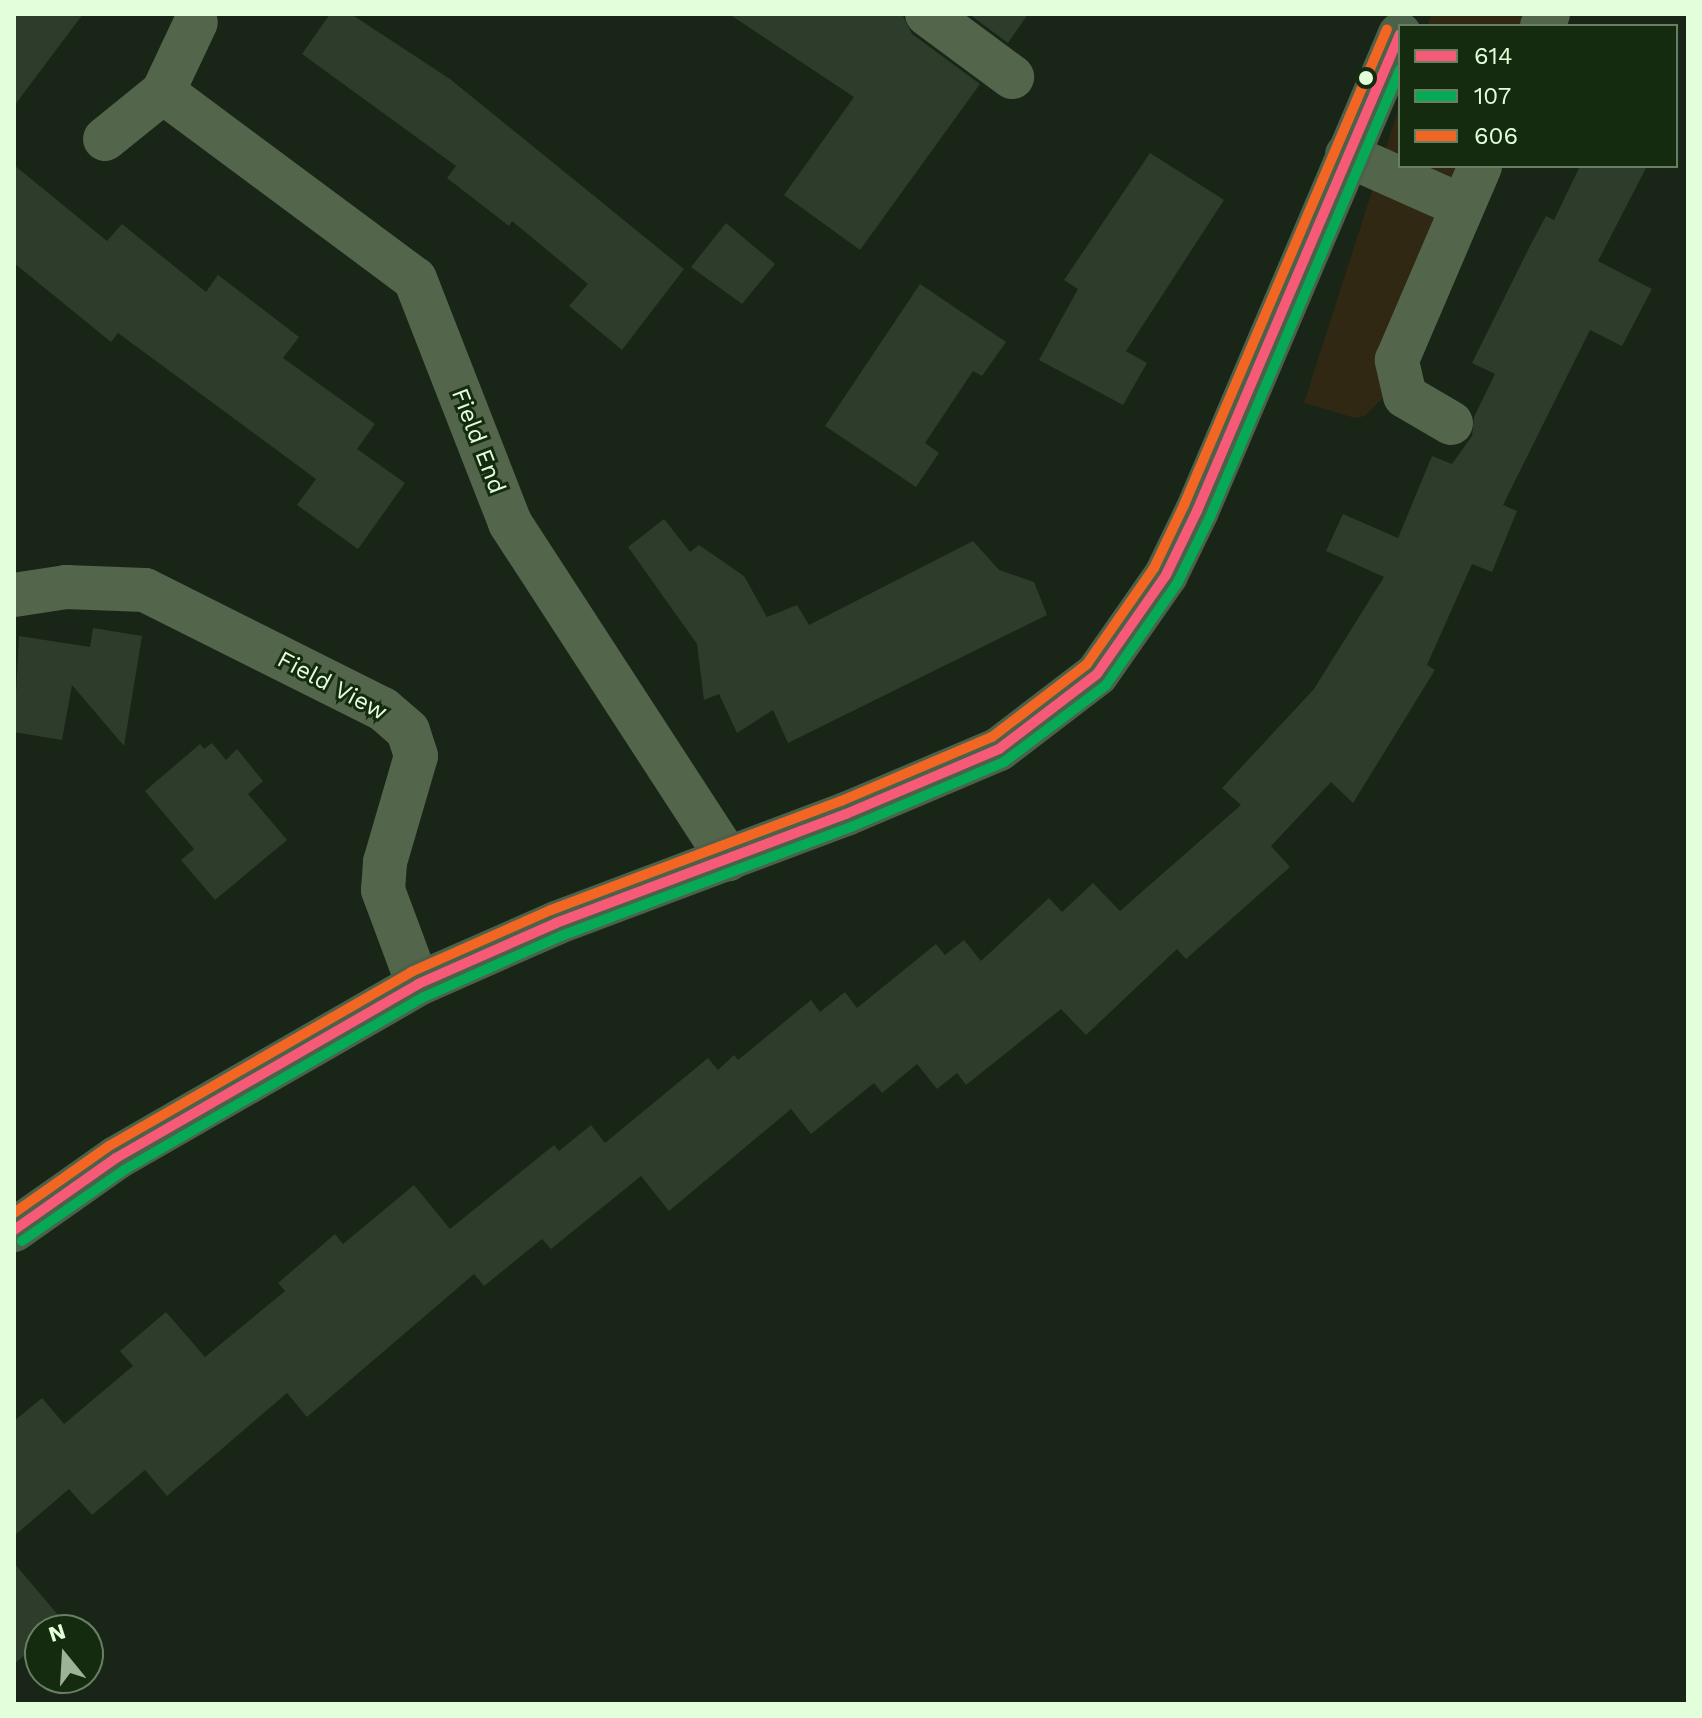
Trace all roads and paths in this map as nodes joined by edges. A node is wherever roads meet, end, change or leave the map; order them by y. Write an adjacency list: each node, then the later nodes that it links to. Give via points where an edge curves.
1 (927, 14): 4 (street)
2 (196, 22): 5 (street)
3 (1398, 39): 7 (main road)
4 (1012, 77)
5 (163, 92): 6 (street); 12 (street, Field End, via 415,279 510,523)
6 (105, 139)
7 (1347, 155): 9 (street); 12 (main road, via 1197,511 1166,575 1097,674 999,749)
8 (1479, 168): 9 (street)
9 (1462, 206): 10 (street, via 1397,360 1405,396)
10 (1451, 423)
11 (14, 595): 13 (street, Field View, via 66,587 145,590 383,709 408,731 416,756 385,862 383,890)
12 (728, 859): 13 (main road, via 556,923)
13 (418, 984): 14 (main road, via 116,1158)
14 (14, 1230)

